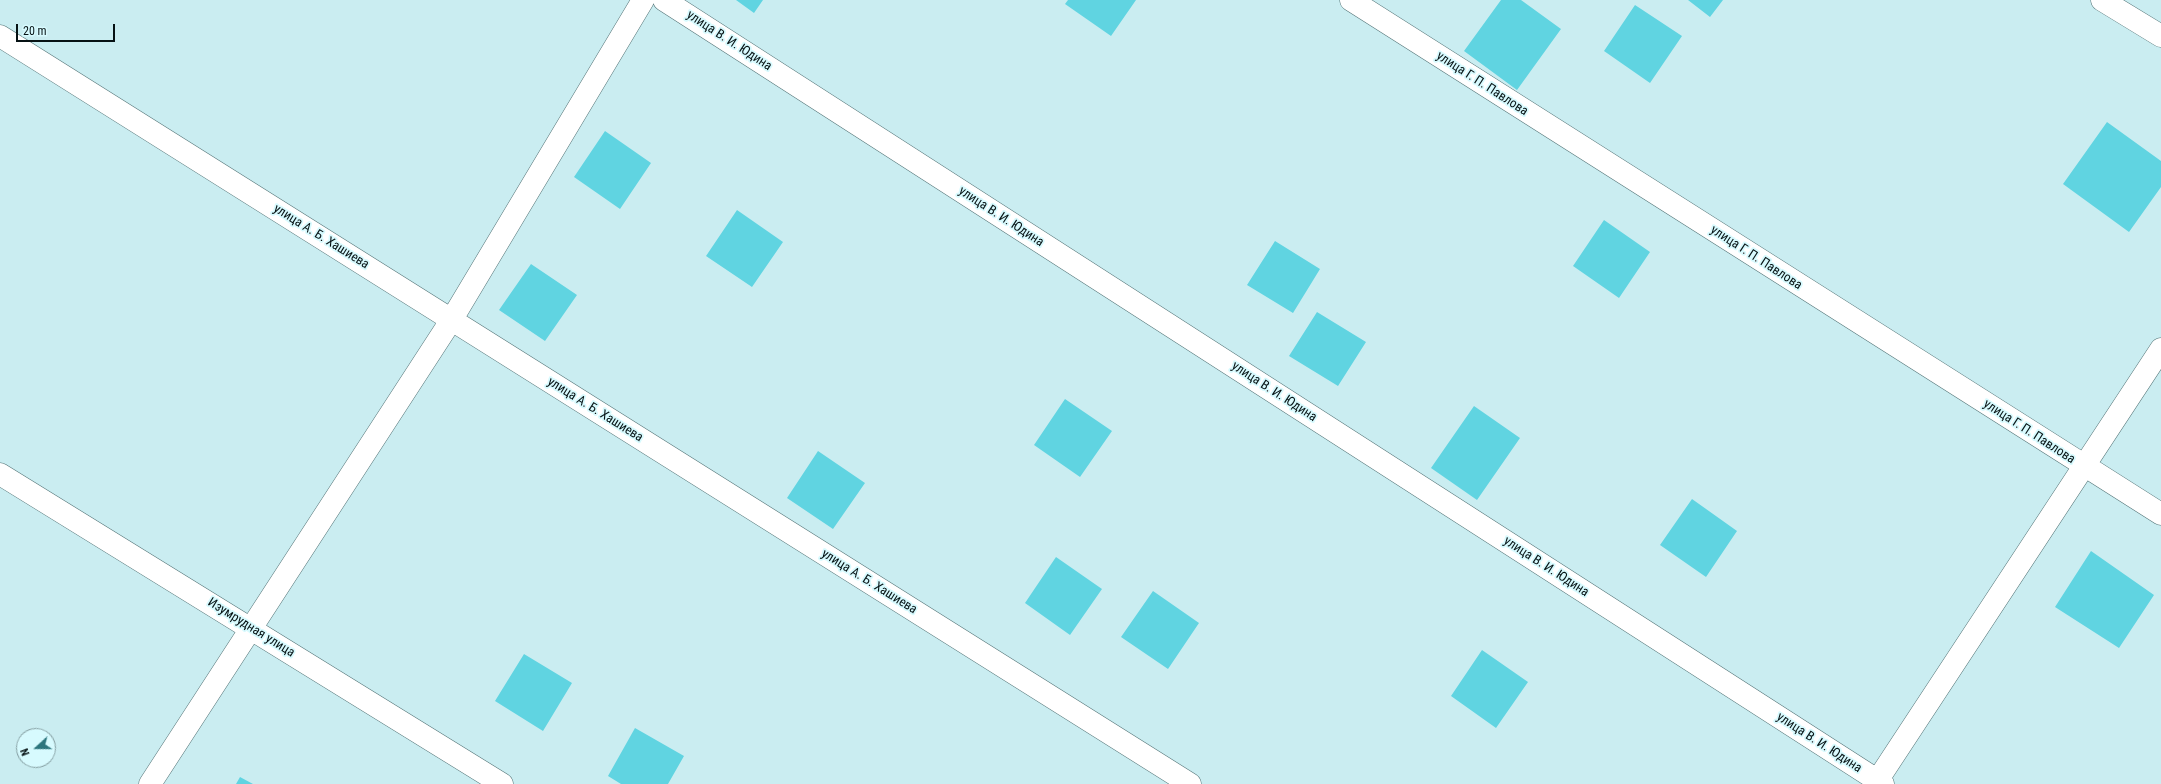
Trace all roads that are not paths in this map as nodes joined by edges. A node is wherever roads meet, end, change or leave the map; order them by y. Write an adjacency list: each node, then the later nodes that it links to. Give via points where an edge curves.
1 (643, 0): 7 (street)
2 (664, 0): 13 (street, улица В. И. Юдина)
3 (1351, 0): 9 (street, улица Г. П. Павлова)
4 (2102, 0): 6 (street)
5 (0, 36): 7 (street, улица А. Б. Хашиева)
6 (2161, 36)
7 (452, 319): 12 (street); 16 (street, улица А. Б. Хашиева)
8 (2161, 349): 9 (street)
9 (2083, 467): 11 (street, улица Г. П. Павлова); 13 (street)
10 (0, 474): 12 (street, Изумрудная улица)
11 (2161, 514)
12 (250, 628): 14 (street); 15 (street, Изумрудная улица)
13 (1879, 783)
14 (150, 784)
15 (502, 784)
16 (1190, 784)

